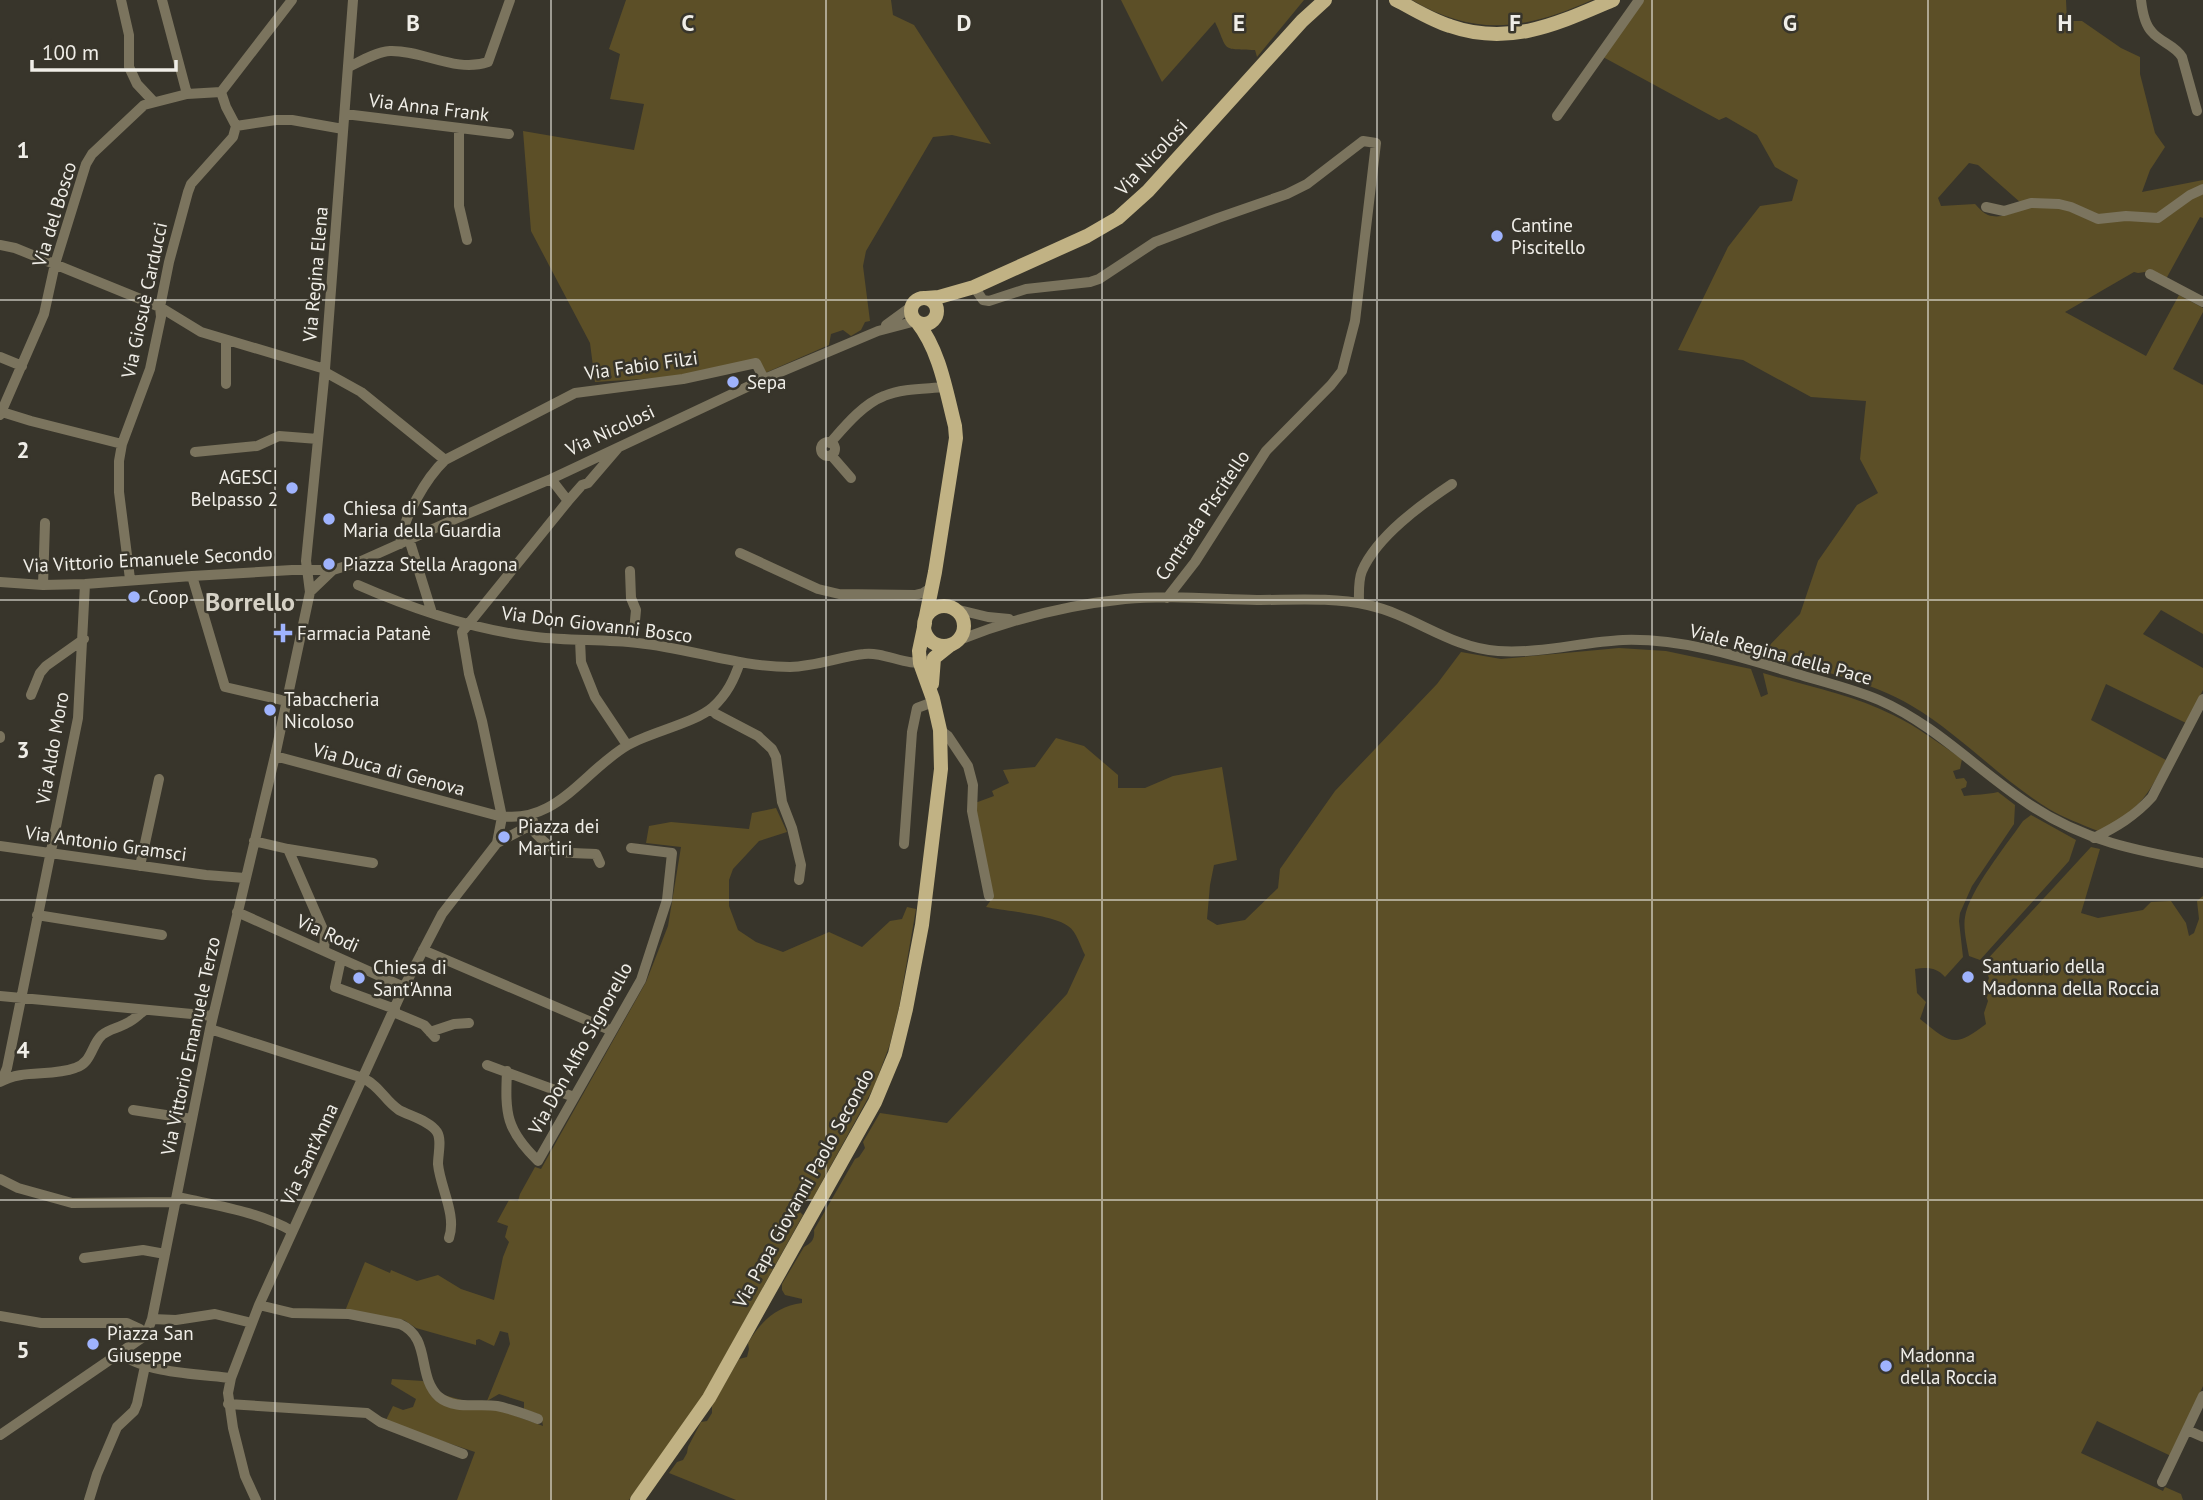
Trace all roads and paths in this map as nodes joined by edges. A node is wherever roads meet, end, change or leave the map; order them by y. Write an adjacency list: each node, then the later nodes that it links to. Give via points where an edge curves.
1 (121, 0): 15 (street, via 129,35 129,67)
2 (162, 0): 14 (street)
3 (292, 0): 13 (street)
4 (354, 0): 12 (street, Via Regina Elena)
5 (509, 0): 12 (street, via 488,62 464,66 391,51)
6 (1325, 0): 11 (main road, Via Nicolosi)
7 (1396, 0): 8 (main road, via 1454,28 1508,34 1547,27)
8 (1613, 0)
9 (1639, 0): 18 (street)
10 (2141, 0): 16 (street, via 2153,34 2182,57)
11 (1311, 6): 29 (main road, Via Nicolosi, via 1134,206 1087,236)
12 (349, 67): 17 (street, Via Regina Elena)
13 (221, 92): 14 (street, Via del Bosco); 19 (street)
14 (187, 94): 15 (street, Via del Bosco)
15 (153, 101): 27 (street, Via del Bosco, via 136,110 92,154)
16 (2197, 111)
17 (345, 114): 20 (street, Via Regina Elena); 21 (street, Via Anna Frank)
18 (1557, 116)
19 (236, 126): 20 (street, via 292,120); 33 (street, Via Giosuè Carducci, via 233,137 191,184 176,228)
20 (344, 128): 41 (street, Via Regina Elena)
21 (459, 128): 22 (street, Via Anna Frank); 25 (street, via 459,206)
22 (509, 134)
23 (2203, 189): 24 (street, via 2158,218 2098,219 2059,204 2031,203 2004,211)
24 (1986, 207)
25 (467, 240)
26 (0, 245): 27 (street)
27 (55, 264): 33 (street); 40 (street, Via del Bosco, via 44,314)
28 (2150, 274): 31 (street)
29 (970, 288): 30 (main road); 34 (main road); 73 (street, Contrada Piscitello, via 989,301 1026,289 1099,279 1155,242 1287,194 1363,141 1376,144 1355,321 1342,371 1266,451)
30 (926, 298): 32 (main road, via 917,299); 34 (main road, via 935,305)
31 (2203, 302)
32 (912, 306): 35 (main road); 36 (street)
33 (160, 307): 37 (street, via 190,327); 47 (street, Via Giosuè Carducci, via 150,369)
34 (935, 315): 35 (main road, via 929,322); 38 (main road)
35 (916, 321): 36 (street); 38 (main road)
36 (878, 331): 42 (street, Via Nicolosi)
37 (226, 340): 41 (street); 43 (street)
38 (936, 355): 44 (main road)
39 (0, 357): 40 (street)
40 (22, 366): 45 (street, Via del Bosco)
41 (325, 371): 46 (street, Via Regina Elena); 50 (street, via 361,392)
42 (764, 379): 48 (street, Via Nicolosi); 50 (street, Via Fabio Filzi, via 756,363 683,379 575,393)
43 (226, 384)
44 (945, 387): 52 (street, via 880,397 830,443 823,444 825,456 831,455); 63 (main road, via 956,447)
45 (1, 413): 47 (street)
46 (318, 439): 49 (street, via 279,436 257,446); 60 (street, Via Regina Elena)
47 (122, 444): 65 (street, Via Giosuè Carducci, via 119,492)
48 (618, 448): 51 (street, Via Nicolosi); 55 (street)
49 (195, 452)
50 (444, 460): 58 (street, via 402,528)
51 (578, 467): 53 (street, Via Nicolosi); 55 (street)
52 (851, 478)
53 (551, 479): 56 (street); 58 (street, Via Nicolosi)
54 (1452, 484): 74 (street, via 1374,552 1359,581)
55 (582, 485): 56 (street)
56 (568, 501): 79 (street)
57 (45, 523): 68 (street)
58 (405, 542): 61 (street, Via Nicolosi); 76 (street)
59 (740, 553): 72 (street, via 818,589)
60 (301, 570): 61 (street, Via Vittorio Emanuele Secondo); 64 (street, Via Vittorio Emanuele Secondo); 71 (street, Via Regina Elena)
61 (333, 570): 71 (street)
62 (630, 571): 82 (street, via 636,610)
63 (935, 572): 70 (main road); 75 (main road, via 939,596)
64 (192, 576): 65 (street, Via Vittorio Emanuele Secondo); 88 (street, via 225,687)
65 (130, 579): 67 (street, Via Vittorio Emanuele Secondo)
66 (0, 582): 68 (street, Via Vittorio Emanuele Secondo)
67 (85, 584): 68 (street, Via Vittorio Emanuele Secondo); 80 (street, Via Aldo Moro)
68 (43, 585)
69 (358, 586): 76 (street, Via Don Giovanni Bosco)
70 (931, 588): 72 (street); 77 (main road)
71 (310, 592): 88 (street, Via Vittorio Emanuele Terzo)
72 (897, 595): 77 (street, via 920,606)
73 (1167, 598): 74 (street, Viale Regina della Pace); 78 (street, Viale Regina della Pace, via 1096,603)
74 (1359, 603): 98 (street, Viale Regina della Pace, via 1480,649 1514,651 1623,640 1667,643 1753,661 1855,691 1916,719 2029,805)
75 (951, 608): 77 (main road, via 933,609); 78 (street); 83 (main road, via 960,614 965,627)
76 (432, 613): 79 (street, Via Don Giovanni Bosco)
77 (925, 619): 83 (main road, via 928,638 941,646); 84 (main road, via 919,651)
78 (1022, 619): 83 (street)
79 (467, 625): 81 (street, Via Don Giovanni Bosco); 96 (street, via 462,632 469,674)
80 (83, 639): 86 (street, via 46,666); 106 (street, Via Aldo Moro, via 78,718)
81 (580, 640): 82 (street, Via Don Giovanni Bosco); 92 (street, via 581,662 595,697)
82 (633, 642): 85 (street, Via Don Giovanni Bosco)
83 (954, 643): 84 (main road)
84 (927, 660): 85 (street, Via Don Giovanni Bosco, via 866,653 800,666); 89 (main road, Via Papa Giovanni Paolo Secondo)
85 (740, 662): 90 (street, via 733,683)
86 (31, 695)
87 (2203, 699): 98 (street, via 2152,797 2120,825)
88 (286, 701): 93 (street, Via Vittorio Emanuele Terzo)
89 (933, 701): 91 (main road, Via Papa Giovanni Paolo Secondo); 101 (street, via 917,709 912,732)
90 (711, 709): 92 (street); 111 (street, via 772,749 801,865)
91 (940, 730): 113 (street, via 968,766); 160 (main road, Via Papa Giovanni Paolo Secondo, via 941,769 922,925 886,1078 709,1398)
92 (627, 745): 95 (street)
93 (275, 756): 96 (street, Via Duca di Genova); 99 (street, Via Vittorio Emanuele Terzo)
94 (159, 779): 110 (street)
95 (547, 808): 96 (street, via 528,817); 97 (street)
96 (499, 814): 100 (street)
97 (529, 826): 100 (street); 108 (street, via 549,848 596,854)
98 (2094, 838): 109 (street, Viale Regina della Pace)
99 (254, 841): 104 (street); 112 (street, Via Vittorio Emanuele Terzo)
100 (497, 843): 117 (street, Via Sant'Anna, via 442,914)
101 (904, 844)
102 (0, 846): 106 (street, Via Antonio Gramsci)
103 (631, 848): 128 (street, Via Don Alfio Signorello, via 673,853 660,924 640,980)
104 (288, 849): 107 (street); 118 (street, via 325,934)
105 (2203, 850): 109 (street)
106 (49, 853): 110 (street, Via Antonio Gramsci); 115 (street, Via Aldo Moro)
107 (373, 863)
108 (600, 863)
109 (2201, 863)
110 (140, 866): 112 (street, Via Antonio Gramsci)
111 (799, 880)
112 (244, 881): 114 (street, Via Vittorio Emanuele Terzo)
113 (989, 896)
114 (237, 912): 118 (street, Via Rodi); 125 (street, Via Vittorio Emanuele Terzo)
115 (37, 915): 116 (street); 122 (street, Via Aldo Moro)
116 (162, 935)
117 (423, 950): 120 (street, Via Sant'Anna); 128 (street)
118 (324, 951): 119 (street, Via Rodi)
119 (341, 959): 120 (street, Via Rodi); 124 (street, via 335,987)
120 (404, 987): 124 (street, Via Sant'Anna)
121 (0, 996): 122 (street)
122 (20, 998): 123 (street); 132 (street, Via Aldo Moro)
123 (145, 1010): 125 (street); 132 (street, via 97,1040 81,1066)
124 (394, 1011): 126 (street, via 424,1025 433,1035 454,1024); 131 (street, Via Sant'Anna)
125 (213, 1016): 127 (street, Via Vittorio Emanuele Terzo)
126 (469, 1023)
127 (210, 1029): 131 (street); 135 (street, Via Vittorio Emanuele Terzo)
128 (612, 1031): 133 (street, Via Don Alfio Signorello)
129 (486, 1065): 130 (street)
130 (507, 1071): 133 (street); 133 (street, Via Don Alfio Signorello, via 510,1126 538,1161)
131 (363, 1078): 138 (street, Via Sant'Anna); 139 (street, via 376,1085 390,1103 437,1132 439,1173 452,1228)
132 (1, 1081)
133 (574, 1097)
134 (134, 1110): 135 (street)
135 (192, 1119): 137 (street, Via Vittorio Emanuele Terzo)
136 (0, 1179): 137 (street, via 72,1203)
137 (175, 1202): 138 (street, via 182,1198 231,1209); 140 (street, Via Vittorio Emanuele Terzo)
138 (292, 1231): 142 (street, Via Sant'Anna)
139 (449, 1238)
140 (165, 1254): 141 (street, via 143,1250); 144 (street, Via Vittorio Emanuele Terzo)
141 (84, 1258)
142 (258, 1305): 145 (street, Via Sant'Anna); 152 (street, via 401,1324 419,1340 427,1379 445,1401 500,1406)
143 (0, 1316): 146 (street, via 41,1323 127,1323)
144 (152, 1319): 145 (street, via 215,1314); 146 (street, Via Vittorio Emanuele Terzo)
145 (251, 1323): 149 (street, Via Sant'Anna)
146 (146, 1335): 147 (street)
147 (120, 1353): 148 (street); 154 (street)
148 (145, 1366): 149 (street); 158 (street, via 137,1404 117,1427)
149 (231, 1378): 151 (street, Via Sant'Anna)
150 (2203, 1396): 153 (street)
151 (228, 1404): 156 (street, via 367,1413); 159 (street, Via Sant'Anna)
152 (538, 1419)
153 (2187, 1430): 155 (street); 157 (street)
154 (0, 1434)
155 (2203, 1437)
156 (463, 1454)
157 (2162, 1482)
158 (89, 1500)
159 (256, 1500)
160 (637, 1500)

